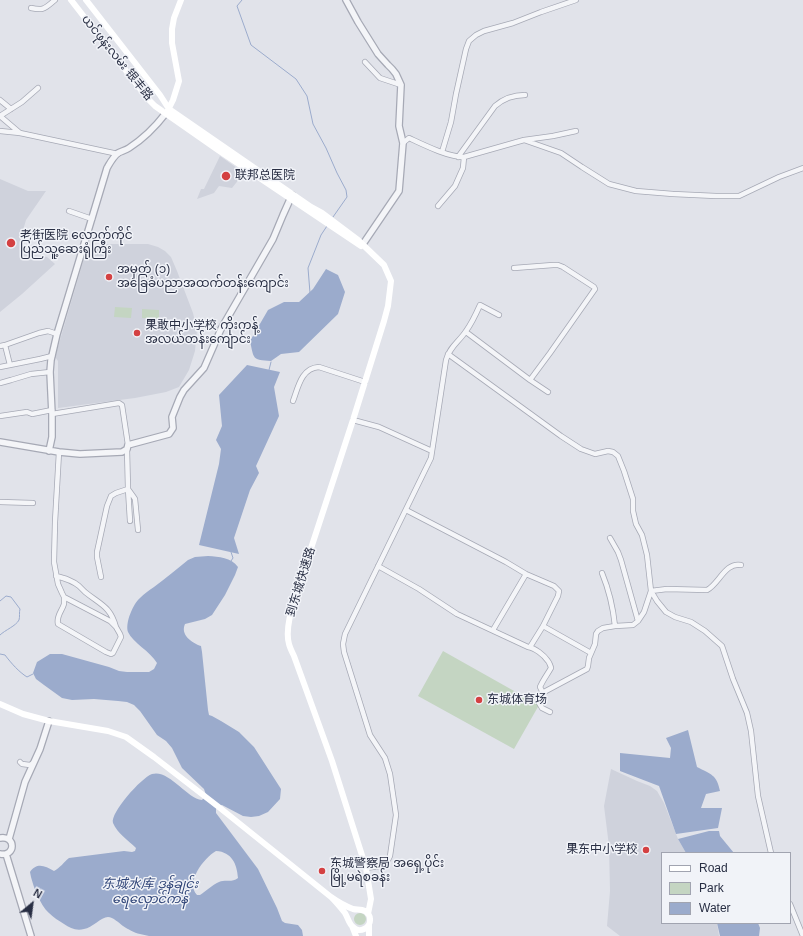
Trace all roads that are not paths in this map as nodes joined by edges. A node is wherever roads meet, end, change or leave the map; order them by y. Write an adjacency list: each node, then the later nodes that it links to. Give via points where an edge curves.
1 (55, 0): 7 (street, via 39,10)
2 (71, 0): 14 (main road, ယင်ဖုန်းလမ်း 银丰路, via 148,99)
3 (86, 0): 14 (main road, ယင်ဖုန်းလမ်း 银丰路, via 160,95)
4 (181, 0): 14 (main road, via 172,30 179,81)
5 (346, 0): 9 (street, via 378,54 396,74)
6 (576, 0): 21 (street, via 484,31 469,41)
7 (31, 8)
8 (365, 62): 9 (street, via 380,78)
9 (401, 85): 20 (street, via 399,126)
10 (38, 88): 13 (street)
11 (525, 95): 23 (street, via 518,95 495,106)
12 (0, 100): 13 (street)
13 (11, 109): 15 (street)
14 (167, 111): 22 (street, via 145,135); 26 (main road)
15 (0, 116): 18 (street)
16 (0, 130): 18 (street)
17 (576, 131): 19 (street)
18 (20, 133): 22 (street)
19 (524, 140): 24 (street); 25 (street, via 561,153 609,184 636,191 739,196)
20 (402, 143): 21 (street, via 409,138); 31 (street, via 399,191)
21 (442, 152): 23 (street)
22 (118, 154): 29 (street, via 107,168)
23 (458, 157): 24 (street)
24 (464, 157): 27 (street, via 463,168 455,186)
25 (803, 168)
26 (291, 197): 30 (main road); 52 (street, via 273,239 221,329 204,368 180,397 172,417 173,428 169,434)
27 (438, 206)
28 (69, 211): 29 (street)
29 (92, 218): 36 (street)
30 (334, 225): 31 (main road, 到东城快速路); 32 (main road, 到东城快速路)
31 (363, 244): 32 (main road, 到东城快速路)
32 (374, 255): 45 (main road, 到东城快速路, via 388,272 391,287 384,321)
33 (514, 268): 43 (street, via 558,265 595,289)
34 (499, 315): 35 (street, via 480,305)
35 (466, 332): 38 (street); 43 (street)
36 (58, 334): 37 (street, via 48,331); 39 (street)
37 (3, 346): 40 (street)
38 (448, 354): 54 (street); 69 (street, via 581,449 595,454 608,451 618,456 633,499 636,524 642,535)
39 (52, 356): 40 (street); 42 (street)
40 (10, 365): 41 (street)
41 (0, 367)
42 (50, 372): 44 (street); 48 (street)
43 (530, 380): 46 (street)
44 (0, 382)
45 (365, 382): 47 (street, via 313,367 301,380); 50 (main road, 到东城快速路)
46 (548, 392)
47 (293, 401)
48 (52, 412): 49 (street); 52 (street, via 122,405); 53 (street)
49 (0, 416)
50 (353, 420): 54 (street, via 379,427); 88 (main road, 到东城快速路, via 287,630 289,643 332,761)
51 (0, 442): 53 (street)
52 (128, 447): 55 (street, via 122,452); 56 (street)
53 (49, 451): 55 (street)
54 (432, 451): 59 (street, via 428,466)
55 (59, 452): 67 (street, via 54,562)
56 (128, 489): 60 (street); 61 (street, via 135,499); 68 (street, via 111,496 107,506 97,552)
57 (0, 502): 58 (street)
58 (34, 503)
59 (406, 510): 64 (street); 66 (street)
60 (130, 521)
61 (138, 530)
62 (610, 538): 71 (street, via 621,560)
63 (742, 565): 69 (street, via 732,565 707,590)
64 (378, 566): 75 (street, via 457,614); 88 (street, via 345,634 343,644 370,736 385,758 390,774 396,815 387,862)
65 (602, 573): 73 (street, via 613,608)
66 (526, 574): 72 (street, via 554,586 559,591); 75 (street)
67 (56, 576): 70 (street); 74 (street, via 72,581 100,602 112,616)
68 (101, 577)
69 (651, 591): 71 (street); 86 (street, via 666,612 692,622 722,646 747,713 758,796)
70 (64, 597): 74 (street, via 110,621); 74 (street, via 58,624 111,654 121,637)
71 (638, 621): 73 (street, via 633,625)
72 (543, 626): 76 (street); 77 (street)
73 (615, 626): 77 (street, via 598,631)
74 (116, 628)
75 (493, 630): 76 (street)
76 (530, 647): 78 (street, via 549,661 551,668 540,687)
77 (591, 653): 78 (street, via 586,669 546,692)
78 (542, 691): 80 (street, via 539,703)
79 (0, 704): 81 (main road)
80 (550, 712)
81 (49, 721): 83 (street); 89 (main road, via 108,731 126,737)
82 (20, 762): 83 (street, via 30,765)
83 (33, 763): 85 (street)
84 (0, 838): 85 (street)
85 (9, 839): 87 (street, via 12,844 10,852)
86 (771, 852)
87 (3, 854): 95 (street)
88 (366, 868): 92 (main road, 到东城快速路, via 371,899)
89 (331, 897): 91 (main road); 93 (main road)
90 (791, 906): 98 (street)
91 (358, 910): 92 (main road); 93 (main road, via 350,917)
92 (368, 914): 94 (main road)
93 (351, 924): 94 (main road, via 354,929 361,930); 96 (main road)
94 (369, 925): 97 (main road)
95 (31, 936)
96 (356, 936)
97 (369, 936)
98 (803, 936)

